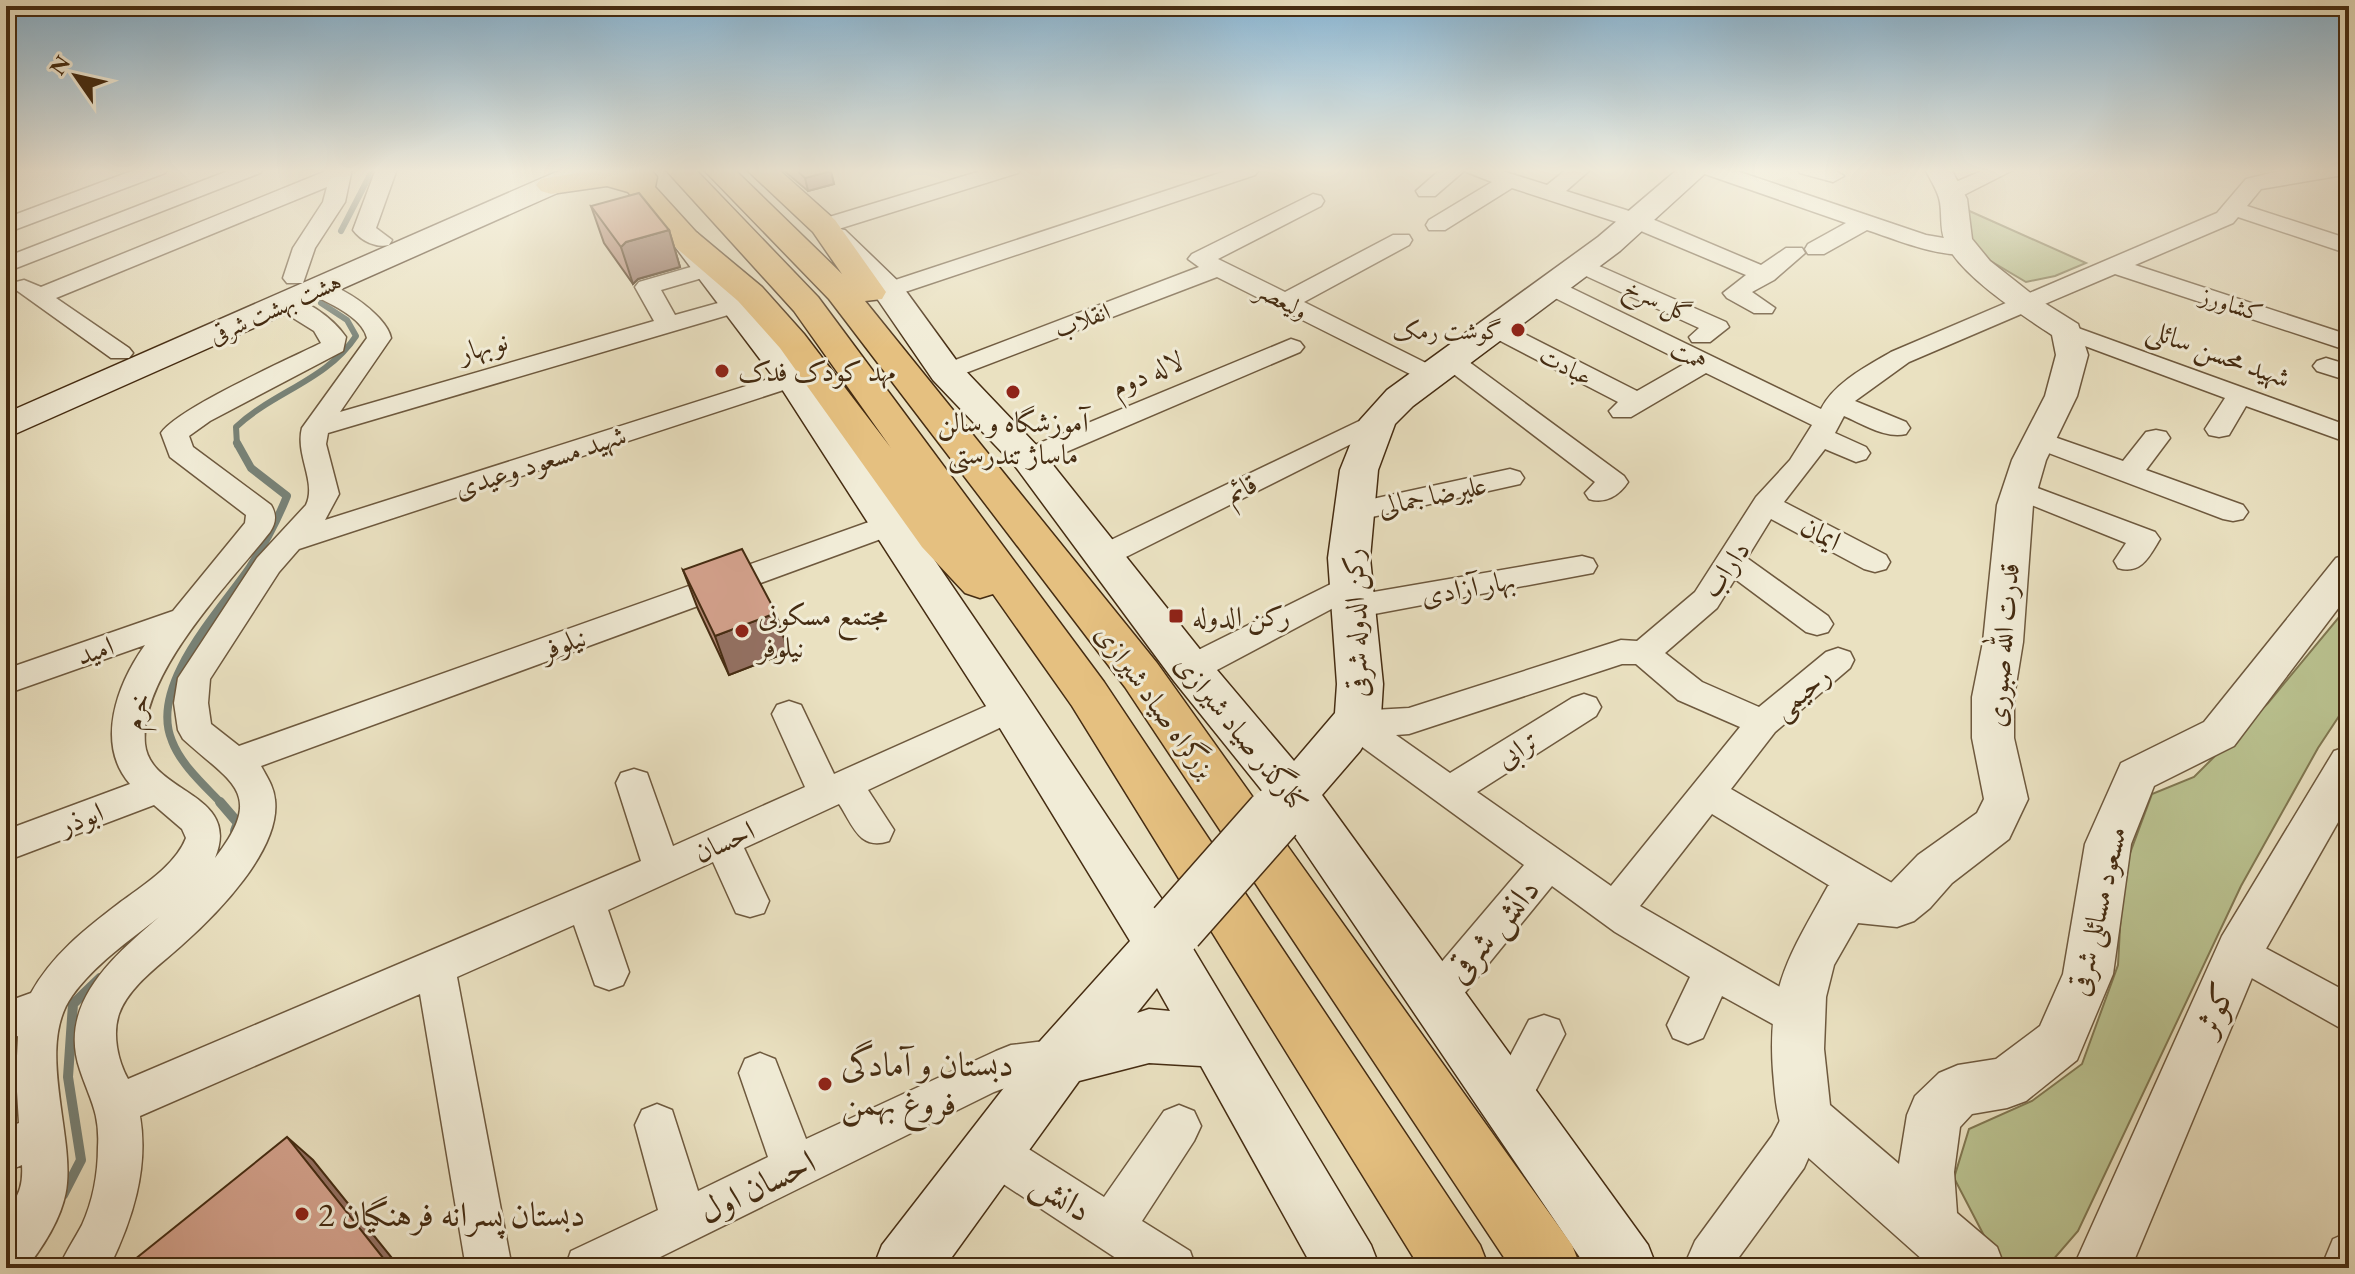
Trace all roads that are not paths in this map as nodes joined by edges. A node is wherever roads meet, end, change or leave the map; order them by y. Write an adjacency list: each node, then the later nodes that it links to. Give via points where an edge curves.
1 (100, 228): 26 (street)
2 (184, 228): 33 (street)
3 (317, 228): 34 (street, via 304,248)
4 (365, 228): 21 (street)
5 (410, 228): 21 (main road, هشت بهشت شرقی)
6 (430, 228): 34 (main road, هشت بهشت شرقی)
7 (677, 228): 25 (highway)
8 (734, 228): 86 (highway, بزرگراه صیاد شیرازی, via 806,304)
9 (777, 228): 84 (highway, بزرگراه صیاد شیرازی, via 841,292)
10 (826, 228): 84 (highway, via 882,309 1022,476)
11 (826, 228): 35 (main road, کنارگذر صیاد شیرازی)
12 (1074, 228): 35 (street)
13 (1260, 228): 29 (street, via 1200,259)
14 (1628, 228): 27 (main road, رکن الدوله شرقی)
15 (1655, 228): 30 (street)
16 (1851, 228): 30 (street)
17 (1884, 228): 24 (street)
18 (1955, 228): 24 (street)
19 (2201, 228): 28 (street, داراب)
20 (2313, 228): 23 (street)
21 (381, 240): 34 (main road, هشت بهشت شرقی)
22 (1401, 240): 37 (street)
23 (2349, 247)
24 (1965, 248): 39 (street)
25 (696, 254): 38 (main road); 41 (street, via 647,287); 86 (highway, via 750,294 792,341 936,537)
26 (6, 265)
27 (1581, 265): 32 (main road, رکن الدوله شرقی); 46 (street, گل سرخ, via 1717,327)
28 (2115, 266): 36 (street, کشاورز); 39 (street, داراب)
29 (1218, 268): 37 (street, ولیعصر); 49 (street, انقلاب)
30 (1766, 275): 40 (street, via 1735,293)
31 (2235, 280): 36 (street)
32 (1551, 287): 42 (main road, رکن الدوله شرقی); 46 (street, همت)
33 (18, 288): 47 (street)
34 (300, 290): 47 (main road, هشت بهشت شرقی); 56 (main road, هشت بهشت شرقی); 57 (street, via 362,314 377,328 379,338); 80 (street, خرم, via 334,337 334,346 175,433 180,451 261,512 260,525 249,541)
35 (888, 290): 49 (main road, کنارگذر صیاد شیرازی)
36 (2215, 299): 44 (street, کشاورز)
37 (1285, 302): 48 (street, ولیعصر)
38 (736, 305): 41 (street, نوبهار); 50 (main road)
39 (2027, 305): 43 (street); 54 (street, داراب, via 1900,357 1875,372)
40 (1763, 308)
41 (668, 325): 57 (street, نوبهار)
42 (1496, 329): 46 (street, عبادت, via 1630,407); 48 (main road, رکن الدوله شرقی)
43 (2067, 331): 51 (street, شهید محسن سائلی); 61 (street, قدرت الله صبوری, via 2072,355)
44 (2349, 343)
45 (1291, 347): 63 (street, لاله دوم)
46 (1703, 350): 54 (street, همت)
47 (120, 353): 52 (main road, هشت بهشت شرقی)
48 (1442, 368): 53 (main road, رکن الدوله شرقی); 67 (street, ولیعصر, via 1614,482)
49 (946, 372): 63 (main road, کنارگذر صیاد شیرازی)
50 (793, 379): 71 (main road); 72 (street, شهید مسعود وعیدی)
51 (2240, 395): 55 (street, شهید محسن سائلی); 59 (street)
52 (6, 403)
53 (1378, 420): 69 (main road, رکن الدوله شرقی, via 1359,470); 73 (street, قائم)
54 (1828, 420): 58 (street); 62 (street); 68 (street, داراب, via 1800,466)
55 (2344, 425)
56 (6, 427)
57 (316, 428): 72 (street, خرم, via 312,444 325,494)
58 (1896, 428)
59 (2219, 429)
60 (2156, 438): 64 (street)
61 (2040, 440): 64 (street); 66 (street, قدرت الله صبوری)
62 (1856, 453)
63 (1028, 458): 73 (main road, کنارگذر صیاد شیرازی)
64 (2129, 473): 70 (street)
65 (1510, 478): 69 (street, علیرضا جمالی)
66 (2019, 490): 74 (street, via 2145,539); 107 (street, قدرت الله صبوری, via 1993,697 1993,738 2006,799 1993,826 1935,869)
67 (1599, 493)
68 (1766, 504): 75 (street, داراب); 76 (street, ایمان)
69 (1354, 512): 79 (main road, رکن الدوله شرقی)
70 (2233, 512)
71 (890, 525): 88 (main road); 92 (street, نیلوفر)
72 (288, 542): 92 (street, خرم, via 194,678 195,730)
73 (1103, 556): 84 (main road, کنارگذر صیاد شیرازی)
74 (2129, 561)
75 (1732, 562): 81 (street); 82 (street, داراب, via 1706,600)
76 (1875, 562)
77 (1582, 566): 79 (street, بهار آزادی)
78 (2349, 567): 133 (street, مسعود مسائلی شرقی, via 2219,734 2137,775 2108,844 2088,974 2059,1043 2007,1083 1958,1091 1934,1115 1926,1172)
79 (1352, 596): 84 (street, بهار آزادی); 91 (main road, رکن الدوله شرقی, via 1360,684)
80 (185, 619): 85 (street, امید); 95 (street, خرم, via 154,656 129,735 129,753 138,772)
81 (1817, 624)
82 (1644, 653): 90 (street, via 1690,691); 91 (street, via 1621,652 1409,721)
83 (1838, 660): 90 (street, رحیمی)
84 (1166, 672): 99 (main road, کنارگذر صیاد شیرازی); 145 (highway, بزرگراه صیاد شیرازی)
85 (6, 682)
86 (1088, 694): 144 (highway, بزرگراه صیاد شیرازی)
87 (1584, 707): 97 (street, ترابی)
88 (1011, 708): 96 (street, احسان); 109 (main road)
89 (789, 714): 96 (street)
90 (1763, 723): 98 (street, رحیمی)
91 (1355, 724): 97 (street); 99 (main road, رکن الدوله شرقی)
92 (236, 761): 125 (street, خرم, via 257,789 256,821 247,844 210,893 116,985 98,1015 99,1066)
93 (2349, 763): 110 (street, کوثر)
94 (634, 783): 104 (street)
95 (156, 789): 102 (street, ابوذر); 115 (street, خرم, via 204,831 200,855 142,909 94,943 64,974)
96 (836, 790): 100 (street); 101 (street, احسان)
97 (1449, 792): 103 (street)
98 (1707, 793): 107 (street); 108 (street, رحیمی)
99 (1283, 805): 109 (main road, رکن الدوله شرقی, bridge); 114 (main road, کنارگذر صیاد شیرازی)
100 (876, 830)
101 (722, 841): 104 (street, احسان); 105 (street)
102 (6, 846)
103 (1549, 863): 108 (street); 114 (street, دانش شرقی)
104 (662, 869): 106 (street, احسان)
105 (750, 901)
106 (586, 903): 111 (street, احسان); 113 (street)
107 (1897, 906): 117 (street, via 1845,901 1805,977)
108 (1615, 910): 112 (street)
109 (1169, 936): 121 (main road); 122 (main road, رکن الدوله شرقی)
110 (2239, 951): 116 (street); 148 (street, کوثر)
111 (436, 970): 125 (street, احسان); 140 (street)
112 (1714, 970): 117 (street); 119 (street)
113 (609, 972)
114 (1436, 998): 124 (main road, کنارگذر صیاد شیرازی)
115 (45, 1007): 118 (street); 129 (street, خرم)
116 (2349, 1014)
117 (1798, 1019): 126 (street)
118 (6, 1021)
119 (1688, 1025)
120 (1544, 1034): 124 (street)
121 (1217, 1041): 122 (main road, via 1149,1036); 138 (main road)
122 (1061, 1059): 130 (main road, رکن الدوله شرقی); 131 (street, احسان اول, via 1011,1065)
123 (760, 1073): 131 (street)
124 (1508, 1100): 146 (main road, کنارگذر صیاد شیرازی)
125 (117, 1105): 139 (street, خرم, via 120,1159 111,1208 106,1229)
126 (1804, 1118): 133 (street); 137 (street, via 1788,1152)
127 (657, 1125): 132 (street)
128 (1179, 1126): 134 (street)
129 (24, 1143): 136 (street, خرم, via 45,1187 29,1224)
130 (992, 1151): 134 (street, دانش); 142 (main road, رکن الدوله شرقی)
131 (794, 1168): 132 (street, احسان اول)
132 (684, 1221): 141 (street, احسان اول)
133 (1929, 1225): 147 (street)
134 (1110, 1228): 143 (street, دانش)
135 (2349, 1255): 149 (street)
136 (6, 1257)
137 (1711, 1257)
138 (1331, 1260)
139 (82, 1268)
140 (489, 1268)
141 (588, 1268)
142 (905, 1268)
143 (1173, 1268)
144 (1457, 1268)
145 (1549, 1268)
146 (1625, 1268)
147 (1976, 1268)
148 (2102, 1268)
149 (2344, 1268)

